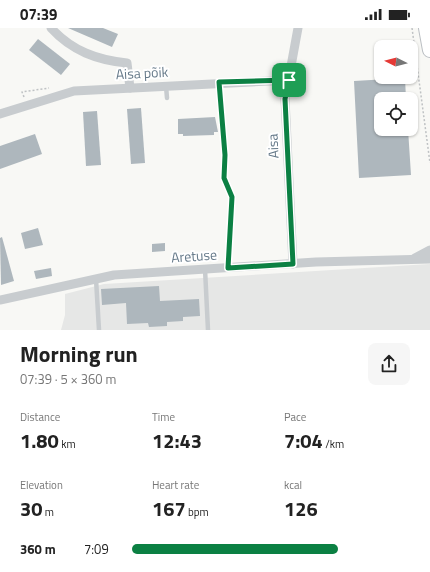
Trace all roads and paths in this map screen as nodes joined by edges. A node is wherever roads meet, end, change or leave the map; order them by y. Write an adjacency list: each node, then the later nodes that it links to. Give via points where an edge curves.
1 (51, 28): 9 (street, via 70,45 87,55 127,64)
2 (298, 28): 6 (street, Aisa)
3 (412, 28): 12 (path)
4 (426, 28): 5 (main road)
5 (430, 50)
6 (289, 80): 7 (street, Aisa põik); 16 (street, Aisa, via 285,99)
7 (219, 82): 8 (street, Aisa põik); 17 (lane, via 225,155 224,178 232,197)
8 (166, 86): 9 (street, Aisa põik); 10 (lane)
9 (130, 88): 11 (street, Aisa põik, via 74,91)
10 (167, 98)
11 (0, 114)
12 (430, 163)
13 (430, 250): 14 (street, Aretuse)
14 (415, 258): 15 (street, Aretuse); 16 (street, Aretuse)
15 (430, 259)
16 (293, 264): 17 (street, Aretuse)
17 (228, 268): 18 (street, Aretuse)
18 (205, 269): 19 (street, Aretuse, via 114,275); 22 (lane)
19 (96, 279): 20 (street, Aretuse); 21 (lane)
20 (0, 300)
21 (100, 330)
22 (208, 330)

